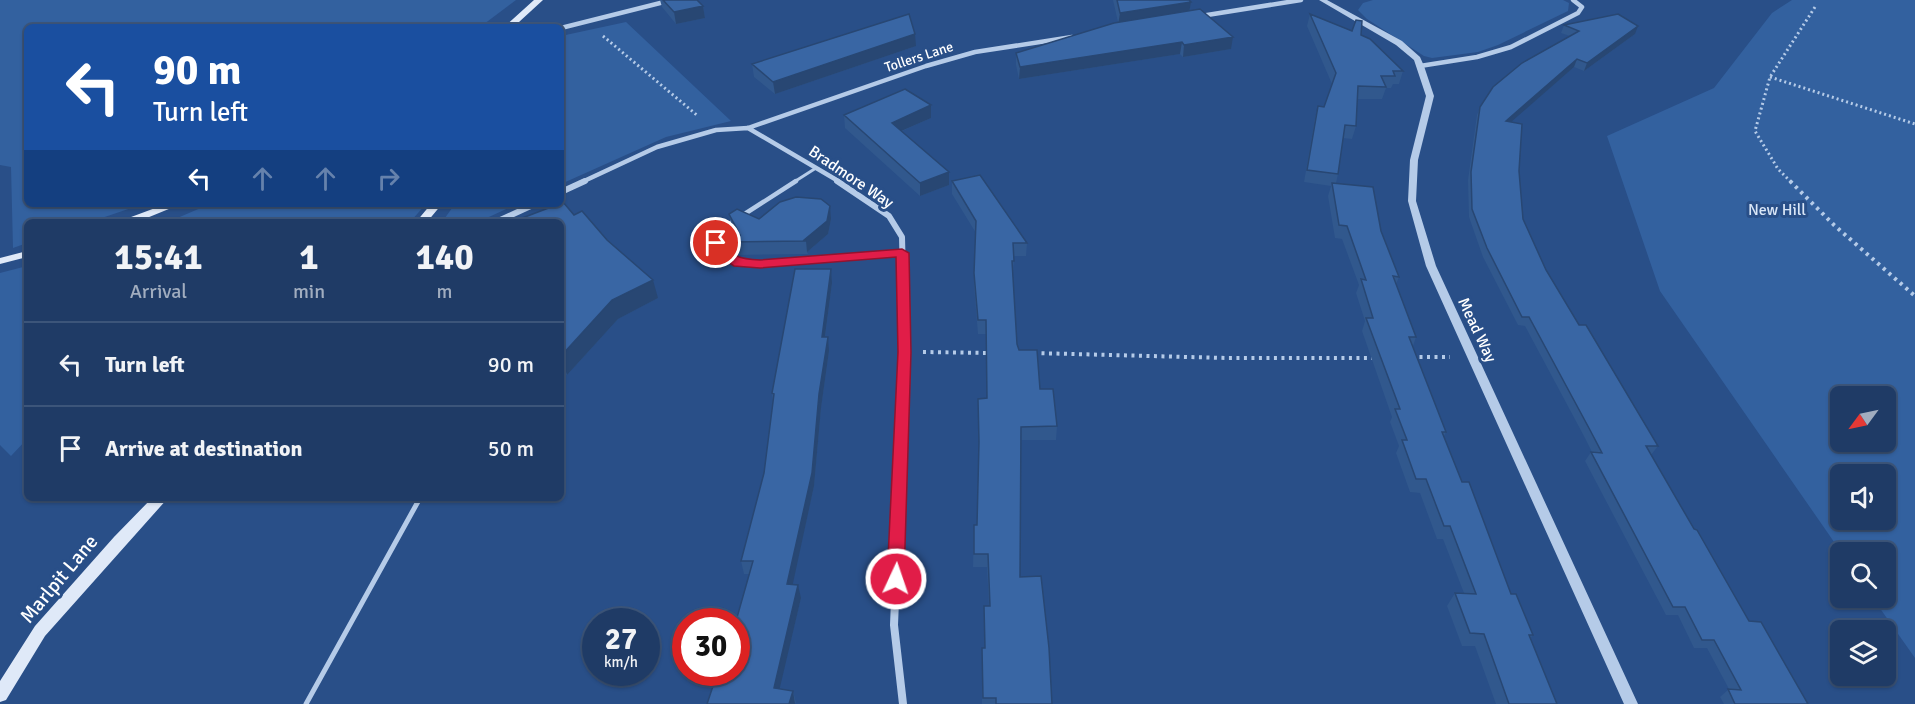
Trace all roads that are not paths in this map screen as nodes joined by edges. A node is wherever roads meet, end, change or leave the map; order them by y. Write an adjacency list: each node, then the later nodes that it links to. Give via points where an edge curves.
1 (539, 0): 7 (main road)
2 (672, 0): 8 (street)
3 (1301, 0): 6 (street)
4 (1322, 0): 10 (street, Mead Way, via 1399,43)
5 (1573, 0): 10 (street, via 1582,7 1578,13 1511,47)
6 (1196, 17)
7 (512, 24)
8 (564, 28)
9 (1080, 35): 11 (street, Tollers Lane, via 975,52)
10 (1420, 66): 28 (street, Mead Way, via 1430,96 1414,160 1412,201 1431,266)
11 (748, 128): 12 (street, Bradmore Way); 13 (street, Tollers Lane, via 716,130 657,147)
12 (816, 168): 20 (street, Bradmore Way, via 889,216 902,237); 20 (lane, via 719,231 716,243 721,252 734,262 760,264)
13 (564, 191)
14 (168, 207): 17 (main road)
15 (434, 207): 18 (main road)
16 (528, 207): 19 (street)
17 (135, 219)
18 (424, 219)
19 (502, 219)
20 (902, 253): 27 (street, Bradmore Way, via 905,352 894,625)
21 (24, 255): 22 (main road)
22 (0, 261)
23 (158, 501): 25 (main road, Marlpit Lane, via 40,631)
24 (418, 501): 26 (lane)
25 (0, 695)
26 (306, 704)
27 (903, 704)
28 (1631, 704)

